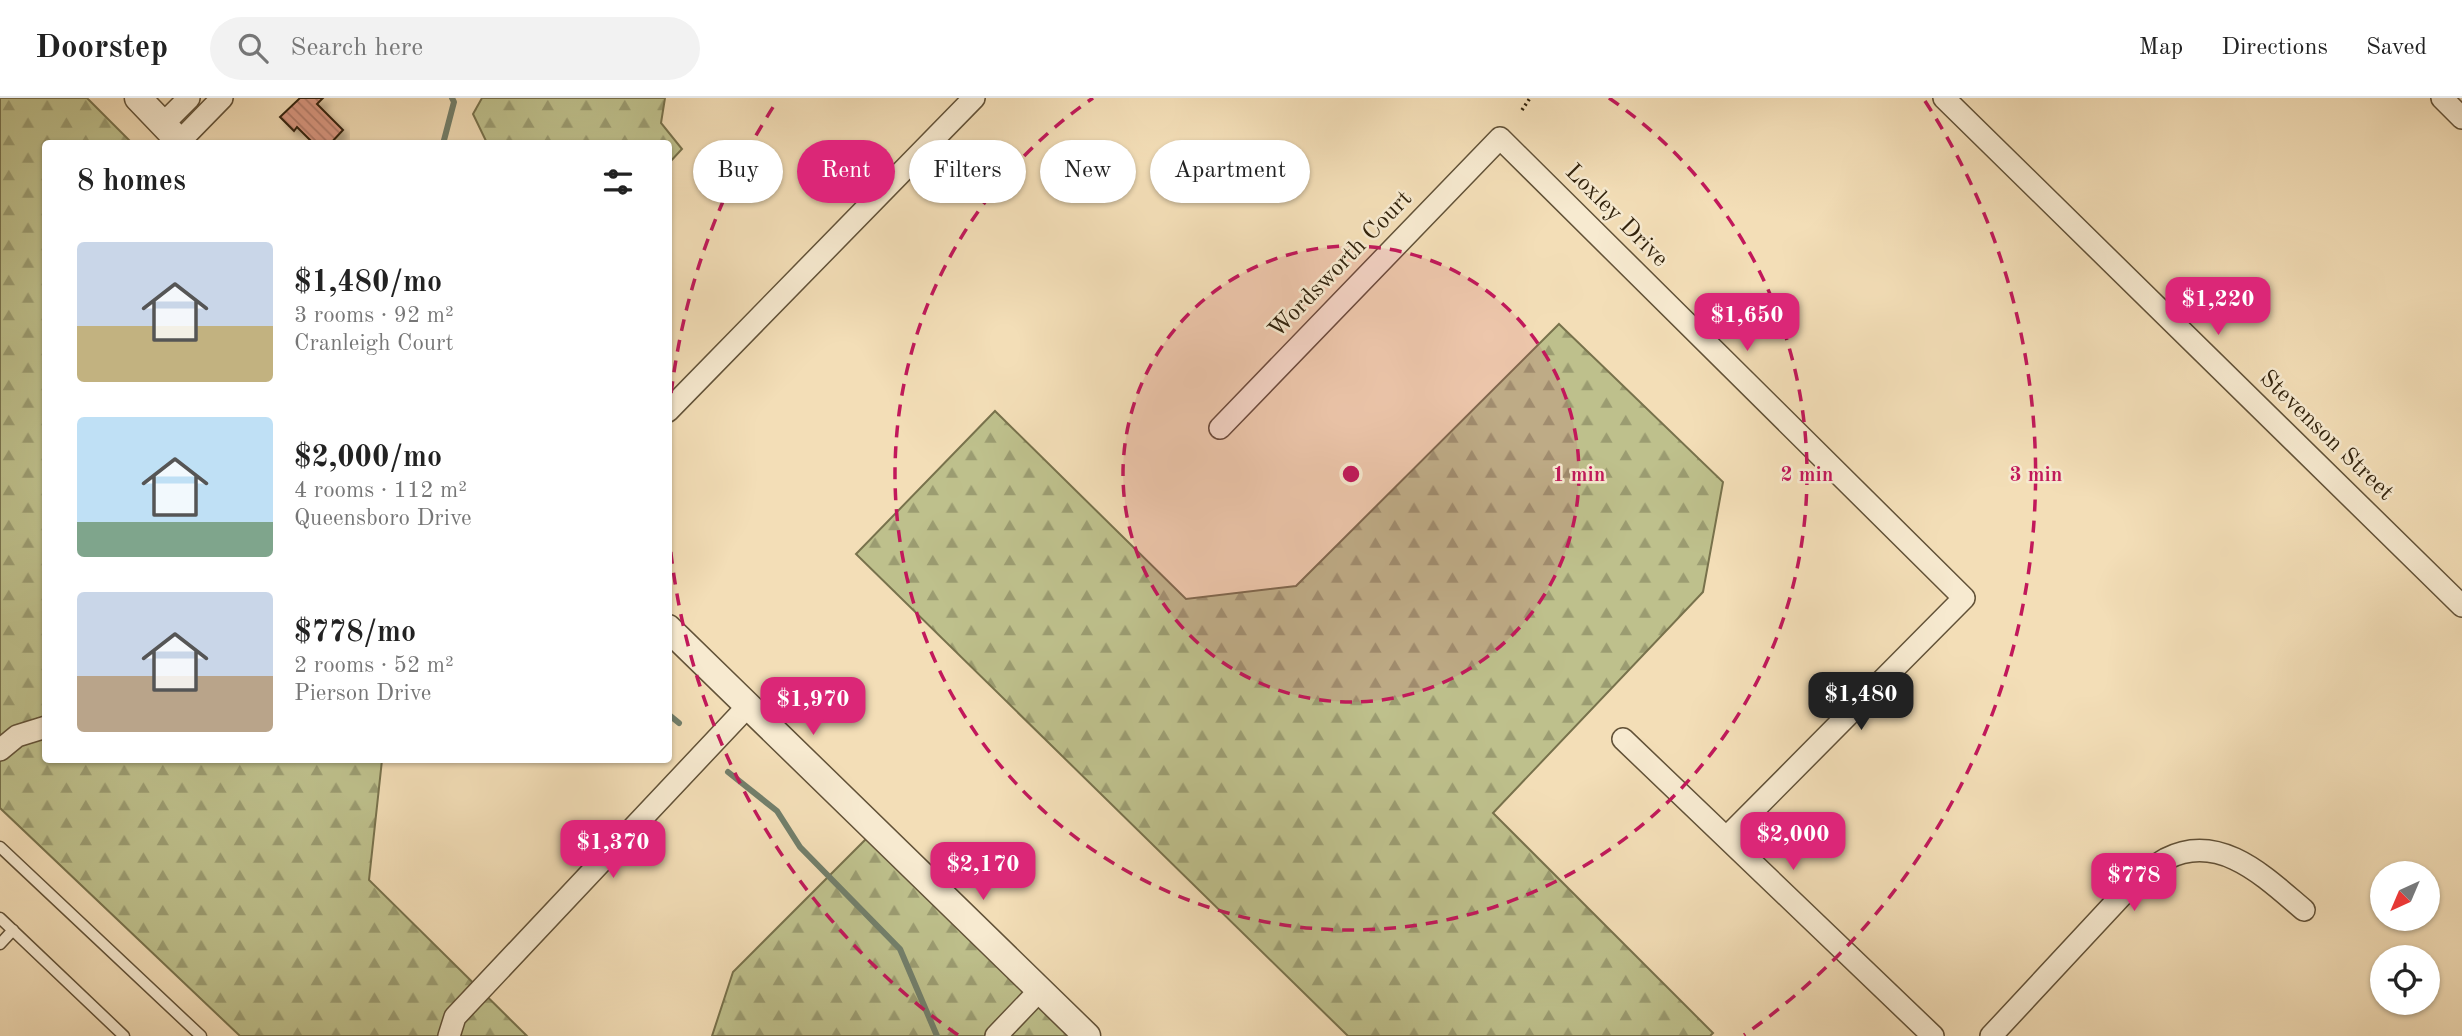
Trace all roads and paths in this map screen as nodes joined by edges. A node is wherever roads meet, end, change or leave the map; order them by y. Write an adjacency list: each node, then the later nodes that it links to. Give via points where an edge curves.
1 (138, 98): 10 (street)
2 (189, 98): 10 (street)
3 (222, 98): 10 (street)
4 (974, 98): 12 (street)
5 (1530, 98): 8 (path)
6 (1944, 98): 14 (street, Stevenson Street)
7 (2442, 98): 9 (street)
8 (1522, 110)
9 (2462, 118)
10 (175, 136)
11 (1500, 138): 13 (street, Wordsworth Court); 20 (street, Loxley Drive, via 1964,598)
12 (672, 407)
13 (1220, 428)
14 (2458, 595)
15 (672, 632): 16 (street)
16 (747, 707): 26 (street); 29 (street, via 454,1017)
17 (42, 728): 19 (street, via 18,736)
18 (1623, 739): 20 (street)
19 (0, 750)
20 (1727, 837): 32 (street)
21 (0, 848): 28 (lane)
22 (2304, 910): 33 (street, via 2259,871 2233,857 2209,850 2167,859 2139,877)
23 (0, 918): 24 (lane)
24 (13, 930): 25 (lane); 27 (lane)
25 (0, 944)
26 (1040, 990): 30 (street); 31 (street)
27 (124, 1036)
28 (201, 1036)
29 (449, 1036)
30 (996, 1036)
31 (1087, 1036)
32 (1933, 1036)
33 (1991, 1036)

